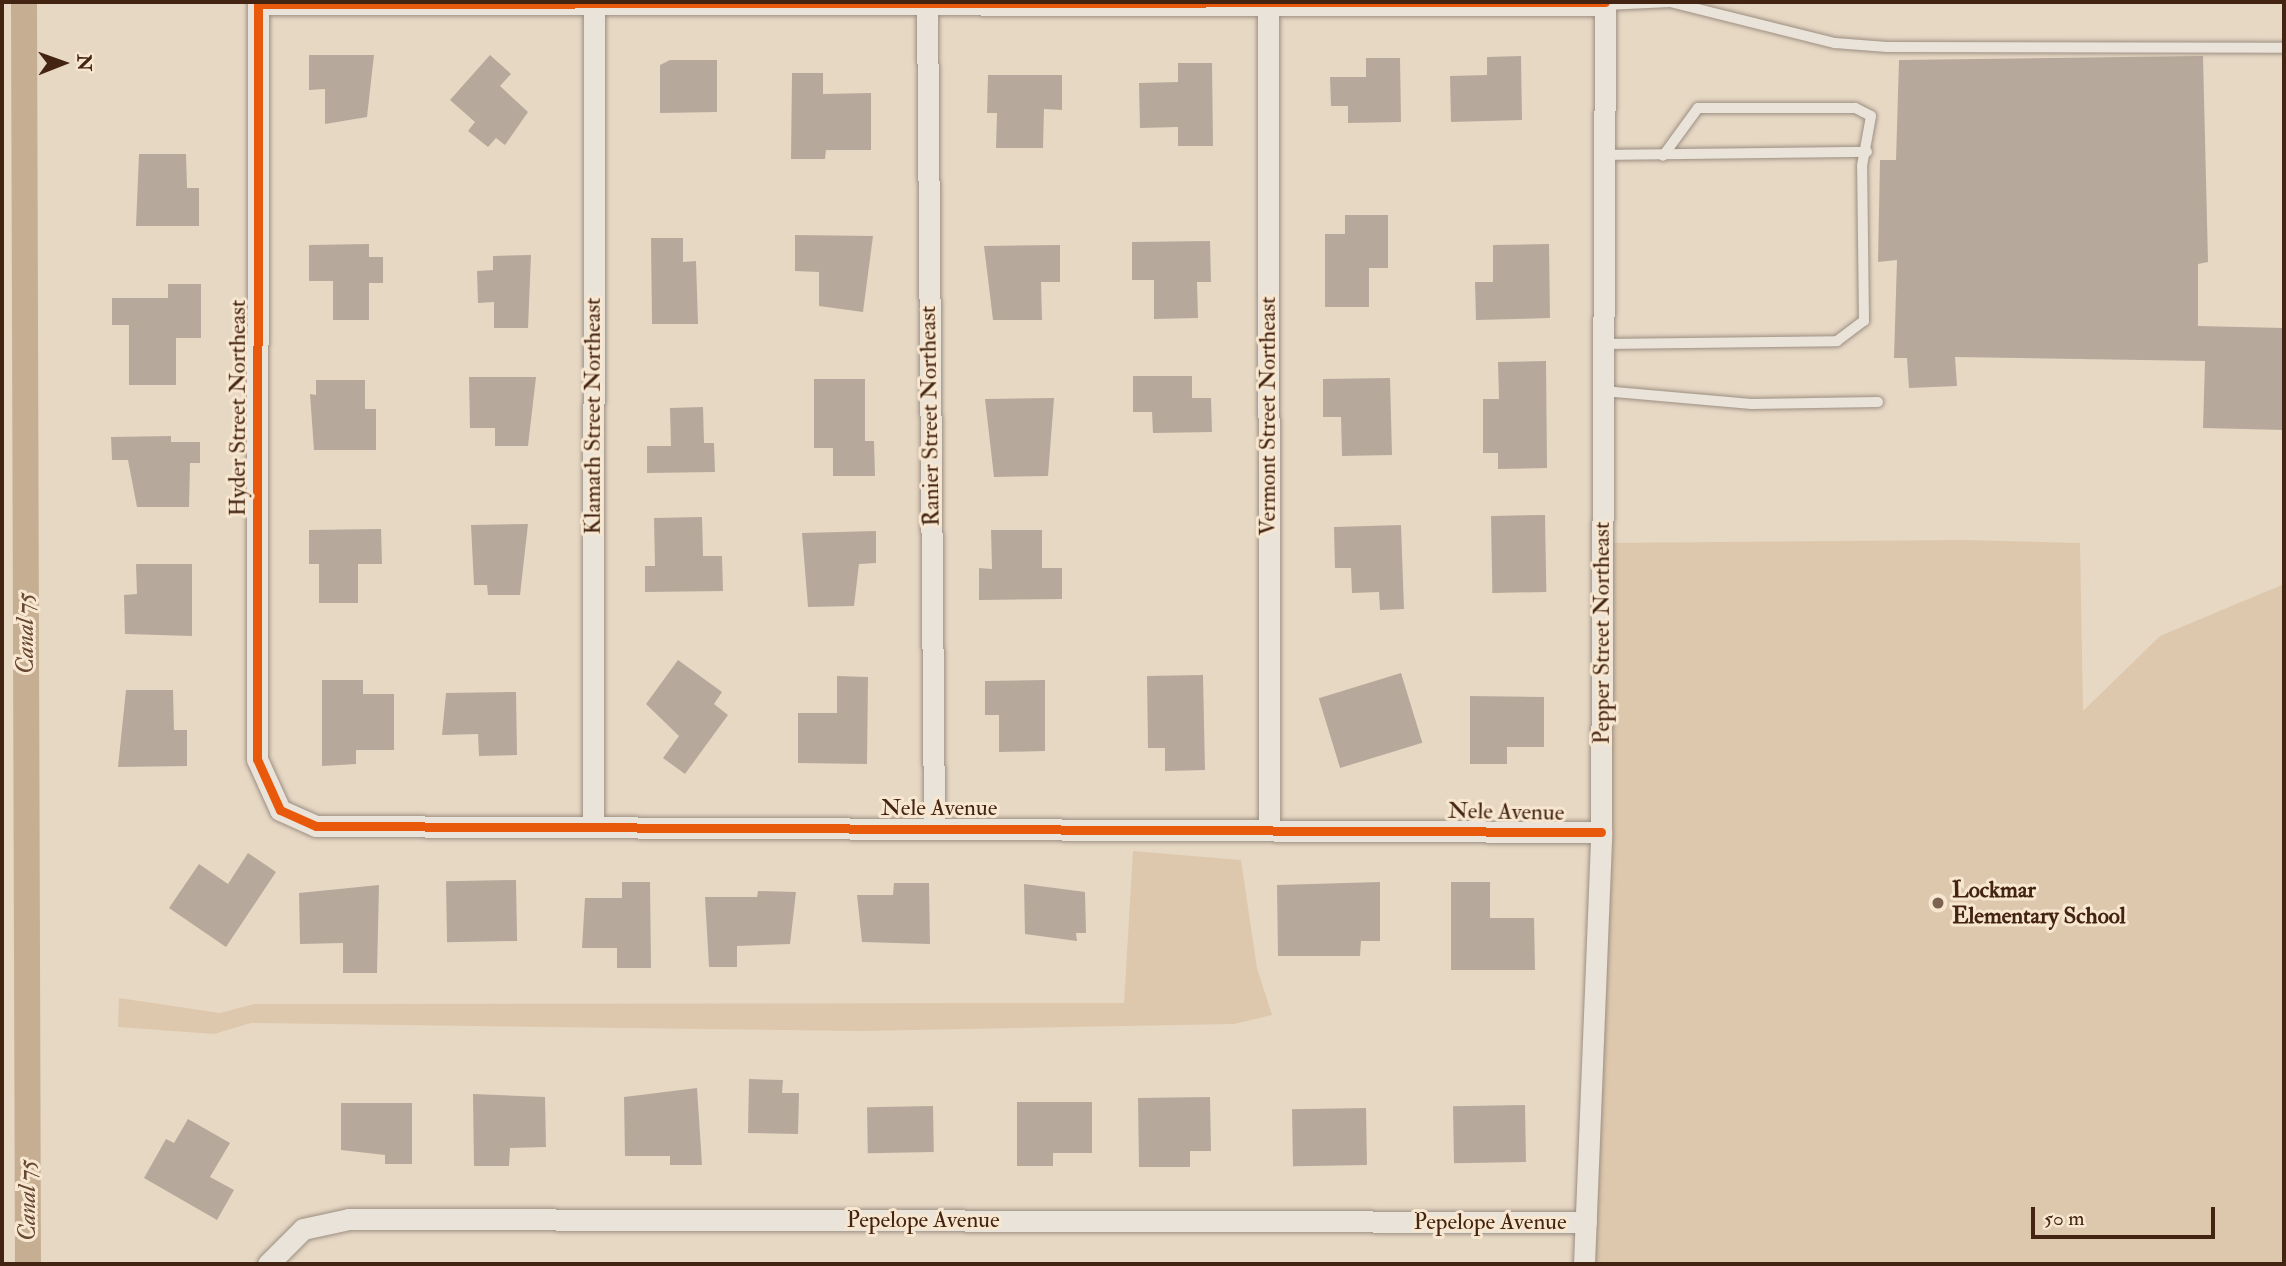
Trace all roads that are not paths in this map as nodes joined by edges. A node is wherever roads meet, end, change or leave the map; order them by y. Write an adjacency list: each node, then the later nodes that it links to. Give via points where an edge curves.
1 (258, 3): 2 (street); 13 (street, Hyder Street Northeast, via 257,759)
2 (594, 4): 3 (street); 14 (street, Klamath Street Northeast)
3 (926, 4): 5 (street); 15 (street, Ranier Street Northeast)
4 (1605, 4): 5 (street); 6 (lane, via 1670,2 1835,43 1887,47); 8 (street, Pepper Street Northeast)
5 (1268, 5): 16 (street, Vermont Street Northeast)
6 (2284, 48)
7 (1867, 152): 9 (lane); 9 (lane, via 1871,116 1854,108 1698,108); 10 (lane, via 1864,321 1856,332 1815,342)
8 (1604, 155): 9 (lane); 10 (street, Pepper Street Northeast)
9 (1663, 156)
10 (1604, 344): 11 (street, Pepper Street Northeast)
11 (1603, 391): 12 (lane, via 1751,404); 17 (street, Pepper Street Northeast)
12 (1878, 401)
13 (281, 810): 14 (street, Nele Avenue, via 316,826)
14 (593, 827): 15 (street, Nele Avenue)
15 (934, 827): 16 (street, Nele Avenue)
16 (1269, 827): 17 (street, Nele Avenue)
17 (1601, 832): 18 (street, Pepper Street Northeast)
18 (1586, 1222): 19 (street, Pepelope Avenue, via 349,1219 303,1229); 20 (street, Pepper Street Northeast)
19 (269, 1260)
20 (1584, 1264)

